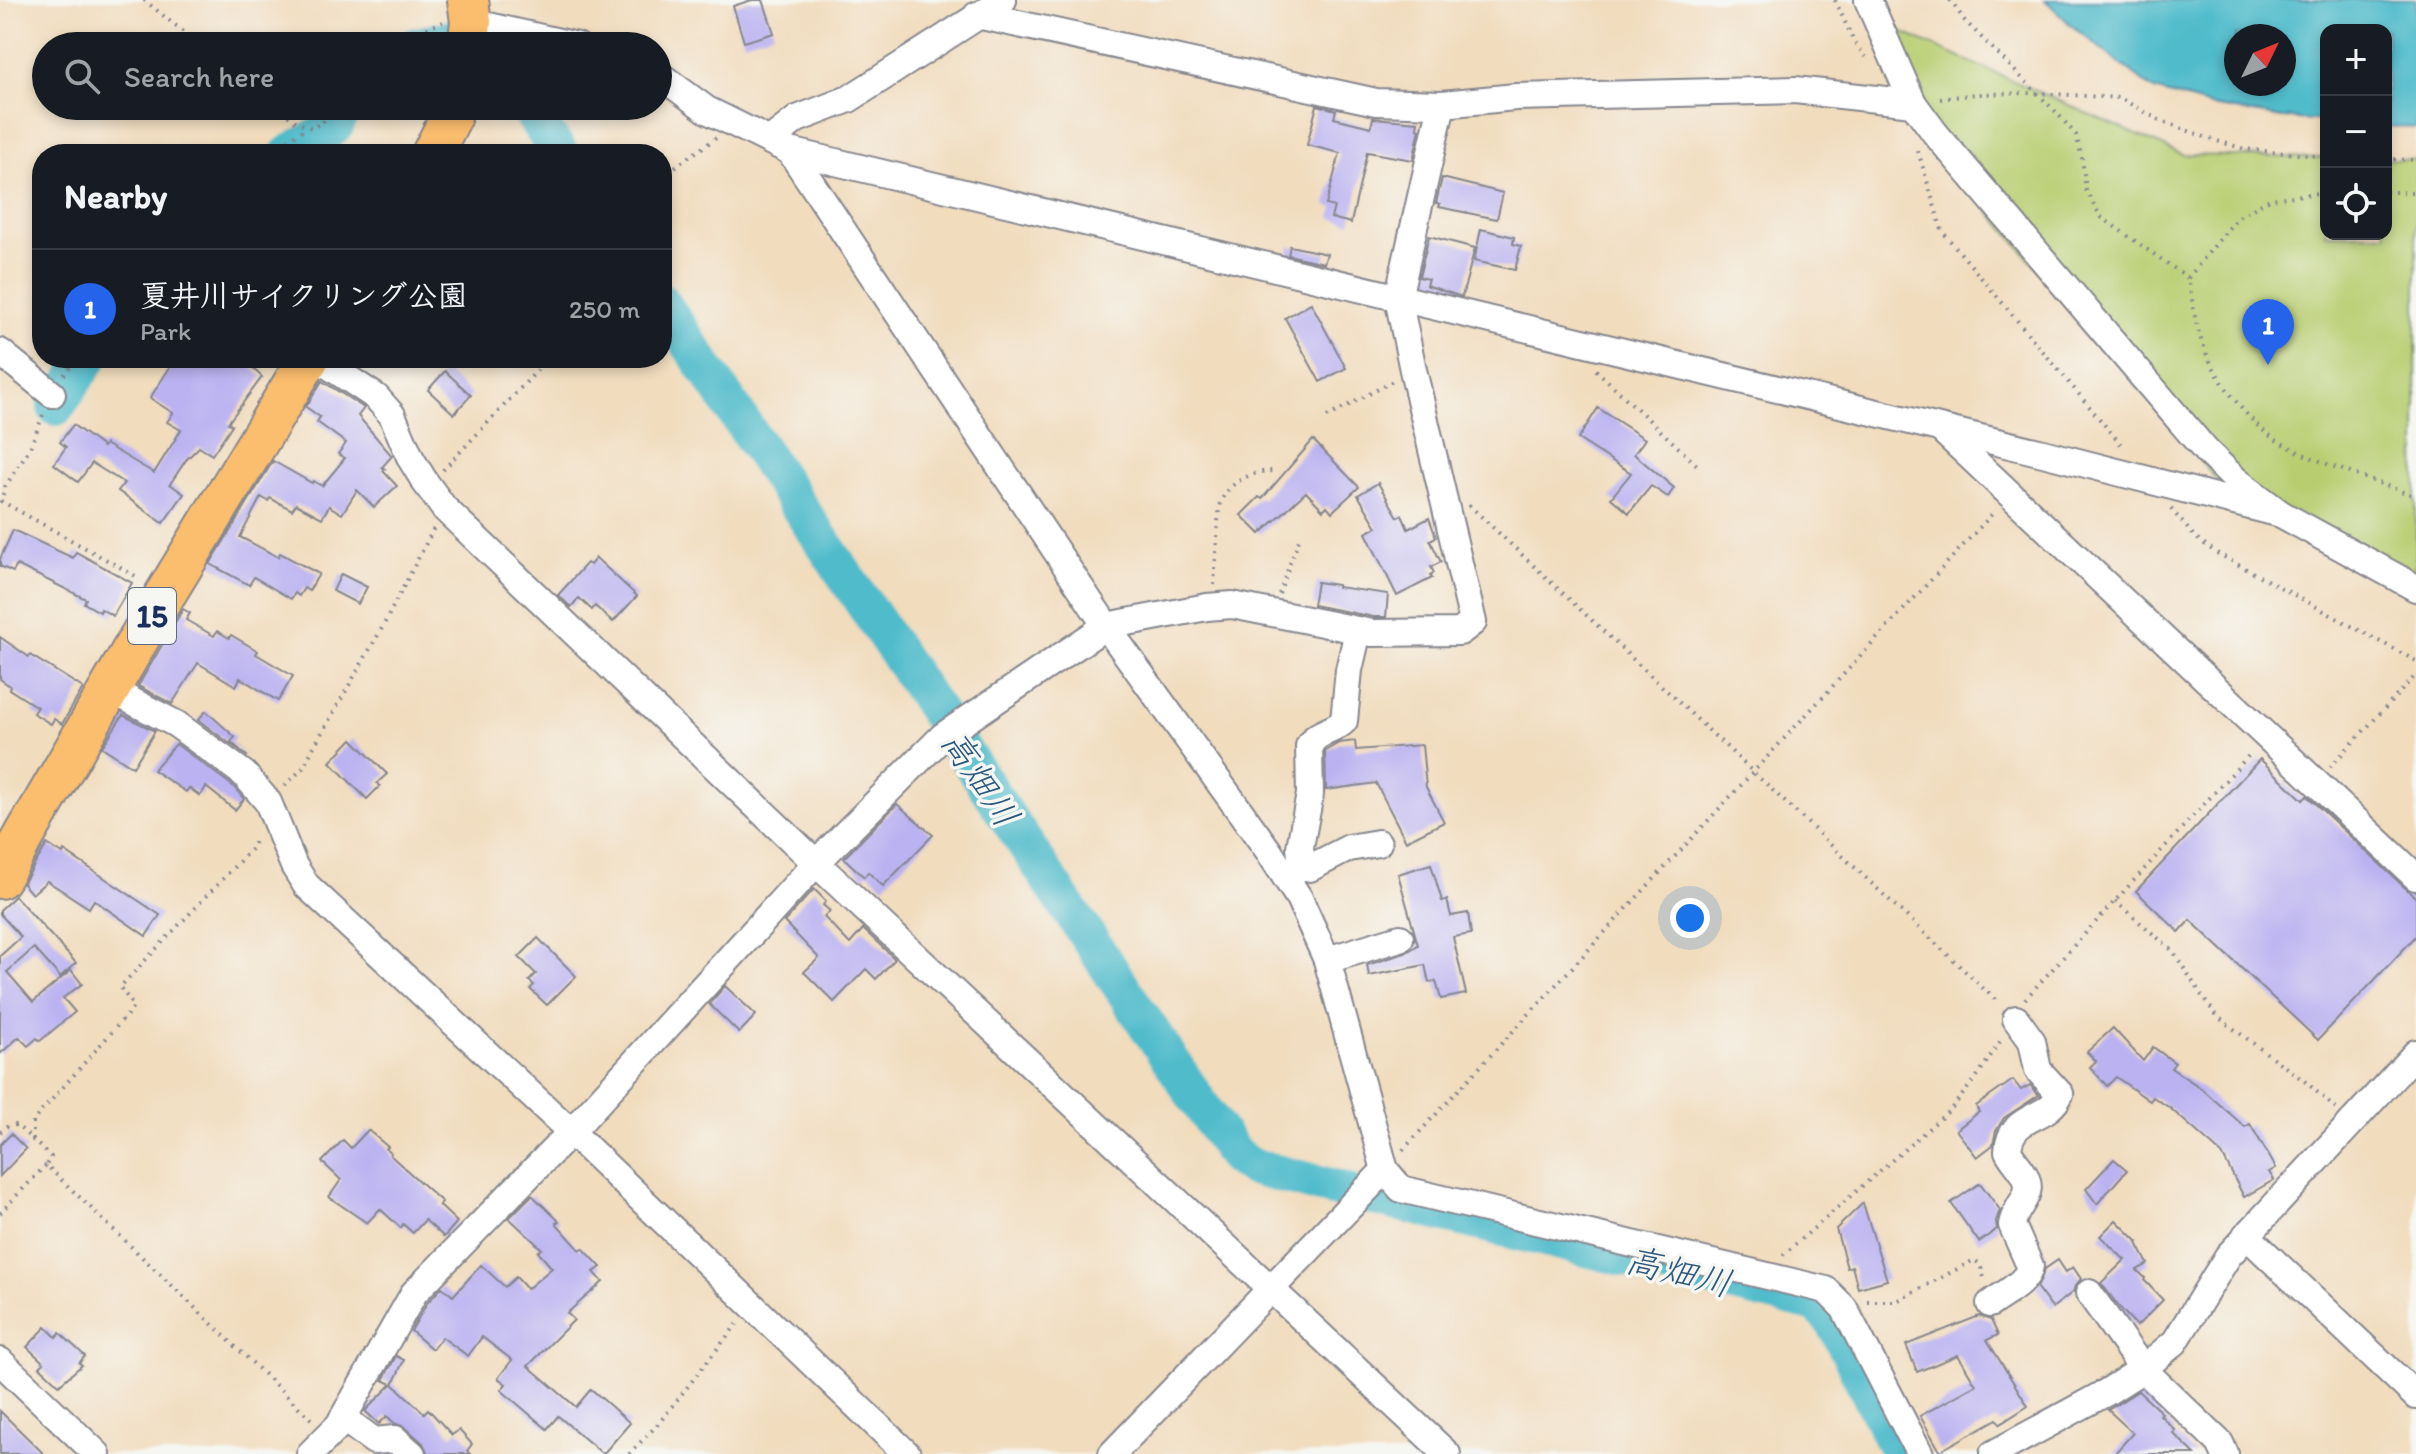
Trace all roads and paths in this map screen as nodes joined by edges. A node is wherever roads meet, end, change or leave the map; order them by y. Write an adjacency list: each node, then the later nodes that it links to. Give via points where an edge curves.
1 (144, 0): 7 (path)
2 (1003, 0): 5 (street)
3 (1868, 0): 12 (street)
4 (1950, 0): 11 (path)
5 (977, 15): 13 (street, via 1376,102); 22 (street, via 849,99 797,119)
6 (469, 23): 8 (path, via 443,22); 9 (street)
7 (184, 32)
8 (418, 32)
9 (511, 32)
10 (672, 84): 17 (street)
11 (2037, 93): 12 (path); 23 (path, via 2120,98 2210,139 2245,149); 30 (path, via 2076,135 2086,191 2101,217)
12 (1913, 103): 13 (street, via 1795,90 1516,97); 51 (street, via 2206,451)
13 (1442, 104): 31 (street)
14 (295, 120): 18 (path)
15 (324, 120): 18 (path)
16 (449, 120): 21 (main road)
17 (729, 122): 22 (street); 26 (path, via 721,135)
18 (306, 128): 20 (path)
19 (1916, 142): 45 (path, via 1942,231)
20 (283, 144)
21 (437, 144)
22 (780, 146): 31 (street); 57 (street)
23 (2320, 157)
24 (2392, 159): 25 (path)
25 (2416, 160)
26 (672, 169)
27 (2392, 192): 28 (path)
28 (2416, 192)
29 (2320, 193): 30 (path, via 2270,199 2237,218)
30 (2188, 278): 48 (path, via 2205,352 2245,412 2276,440)
31 (1398, 298): 32 (street); 38 (street)
32 (1579, 342): 41 (street); 42 (path, via 1584,359)
33 (0, 352): 39 (street)
34 (70, 368): 39 (path)
35 (303, 368): 54 (main road, 15)
36 (332, 368): 46 (street, via 376,397 392,415)
37 (540, 368): 46 (path)
38 (1413, 370): 40 (path); 44 (street)
39 (52, 394): 49 (path)
40 (1327, 417)
41 (1942, 429): 45 (street); 47 (street)
42 (1698, 466)
43 (1274, 471): 55 (path, via 1257,471 1222,496)
44 (1438, 476): 58 (street, via 1473,622 1460,632); 63 (path)
45 (2149, 480): 51 (street); 59 (path, via 2178,519 2215,552)
46 (428, 486): 50 (street)
47 (2011, 494): 62 (street); 63 (path)
48 (2416, 497)
49 (0, 502): 54 (path)
50 (444, 508): 65 (path, via 304,767); 68 (street)
51 (2281, 514): 53 (street)
52 (1299, 539): 56 (path)
53 (2416, 588)
54 (167, 593): 61 (main road, 15)
55 (1213, 607): 56 (street); 57 (street)
56 (1272, 613): 58 (street)
57 (1106, 626): 68 (street, via 950,731); 69 (street)
58 (1358, 631): 69 (street, via 1344,721 1309,746 1310,794)
59 (2416, 661)
60 (2416, 675): 64 (path)
61 (109, 689): 65 (street, via 176,724 244,774); 67 (main road, 15)
62 (2267, 735): 64 (street); 71 (path)
63 (1752, 771): 74 (path); 81 (path)
64 (2316, 782): 70 (street)
65 (268, 802): 78 (street, via 306,885); 79 (path, via 253,847 120,987 134,1007 33,1121)
66 (1378, 843): 69 (street, via 1349,848)
67 (5, 857)
68 (816, 863): 78 (street); 85 (street)
69 (1294, 872): 73 (street)
70 (2416, 877)
71 (2115, 901): 74 (path, via 2019,1006); 76 (path, via 2173,951 2219,1018)
72 (1400, 938): 73 (street)
73 (1327, 960): 81 (street)
74 (2016, 1019): 84 (path, via 1951,1109); 88 (street, via 2032,1041 2038,1070 2060,1094 2017,1128 2009,1142 2008,1151 2026,1176 2029,1191 2012,1225 2030,1266 2040,1265)
75 (2416, 1053): 76 (street)
76 (2351, 1122): 83 (street)
77 (0, 1132): 79 (path, via 16,1125)
78 (571, 1132): 89 (street); 93 (street, via 414,1293)
79 (33, 1140): 80 (path, via 51,1157)
80 (46, 1165): 82 (path); 93 (path)
81 (1385, 1170): 84 (street, via 1401,1189); 85 (street)
82 (0, 1213)
83 (2246, 1235): 91 (street, via 2175,1342); 92 (street)
84 (1760, 1274): 87 (street, via 1826,1290)
85 (1270, 1289): 98 (street); 99 (street)
86 (2089, 1293): 91 (street)
87 (1836, 1298): 88 (path, via 1897,1301 1974,1260 1983,1272); 100 (street)
88 (1990, 1304)
89 (751, 1306): 96 (path); 97 (street)
90 (0, 1361): 94 (street)
91 (2143, 1369): 101 (street); 102 (street, via 2220,1443)
92 (2416, 1396)
93 (327, 1436): 95 (street, via 395,1439)
94 (97, 1454)
95 (412, 1454)
96 (629, 1454)
97 (907, 1454)
98 (1112, 1454)
99 (1447, 1454)
100 (1920, 1454)
101 (1993, 1454)
102 (2225, 1454)

